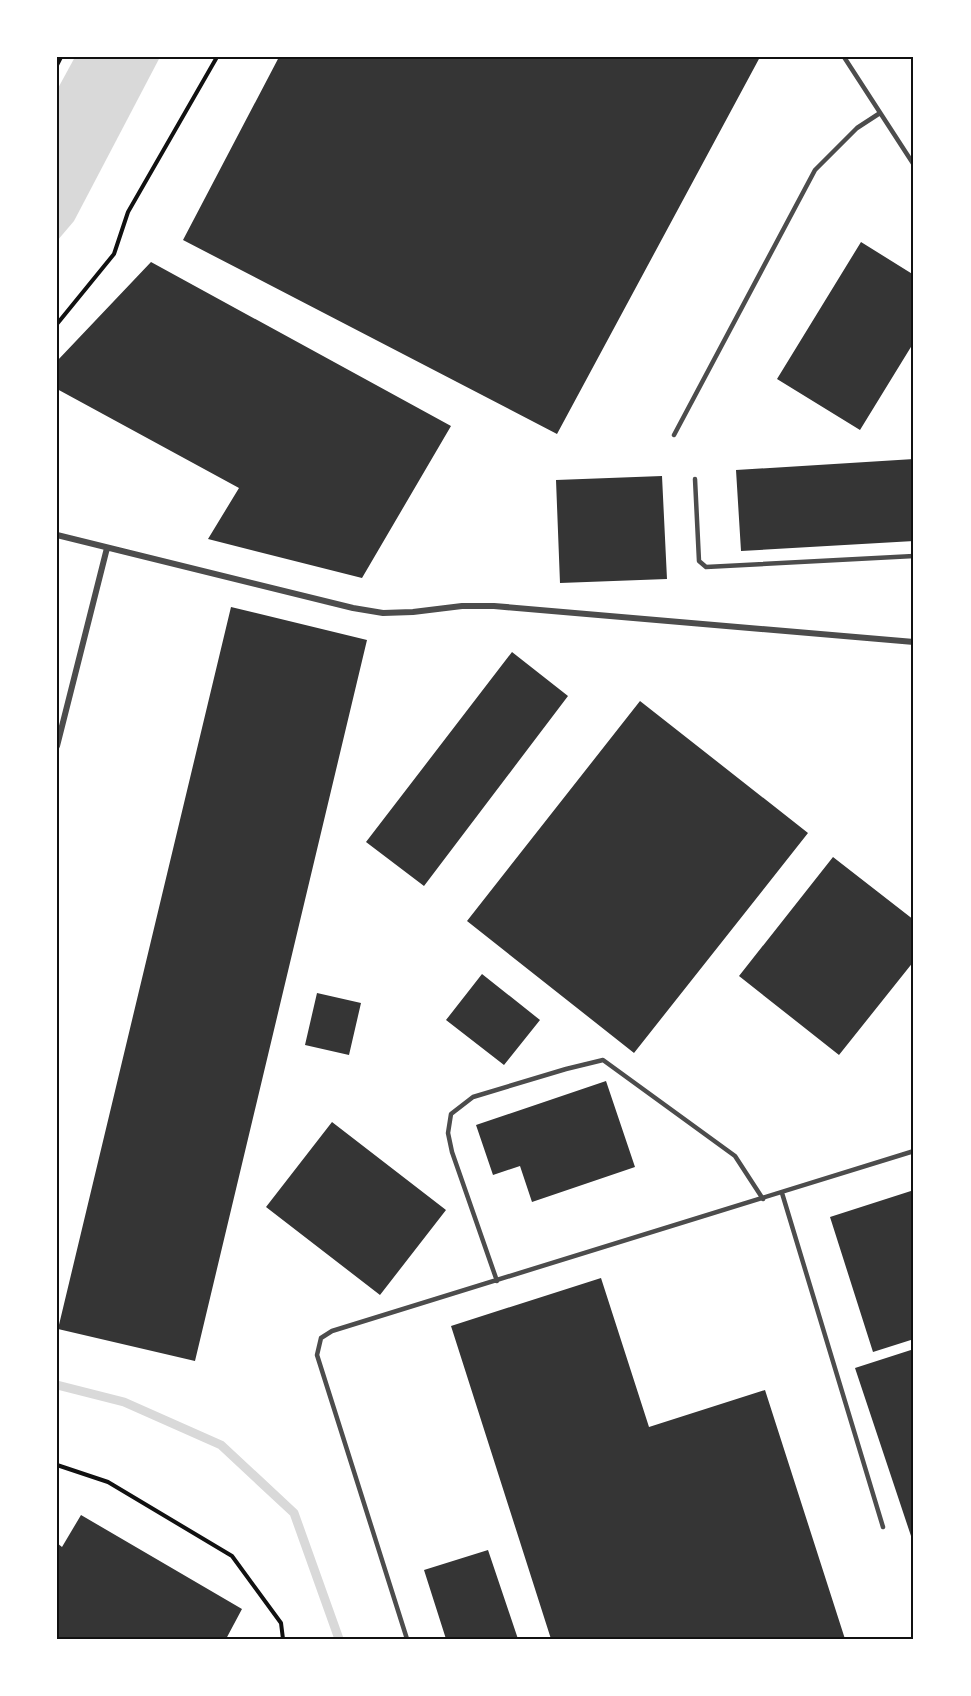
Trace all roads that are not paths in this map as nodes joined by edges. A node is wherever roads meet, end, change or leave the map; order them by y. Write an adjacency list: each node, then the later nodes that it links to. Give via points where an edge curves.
1 (844, 57): 2 (lane)
2 (880, 113): 3 (lane); 4 (lane, via 857,128 815,170)
3 (914, 165)
4 (674, 435)
5 (695, 478): 8 (lane, via 699,561 706,567)
6 (57, 535): 7 (street)
7 (107, 548): 9 (street, via 383,613 494,606); 10 (street)
8 (914, 556)
9 (914, 642)
10 (60, 723): 11 (street)
11 (57, 746)
12 (914, 1151): 13 (lane)
13 (782, 1192): 14 (lane); 16 (lane)
14 (763, 1199): 15 (lane); 15 (lane, via 735,1156 603,1060 473,1097 451,1114 448,1133)
15 (497, 1281): 17 (lane, via 332,1331 321,1338 317,1355)
16 (883, 1527)
17 (407, 1639)

